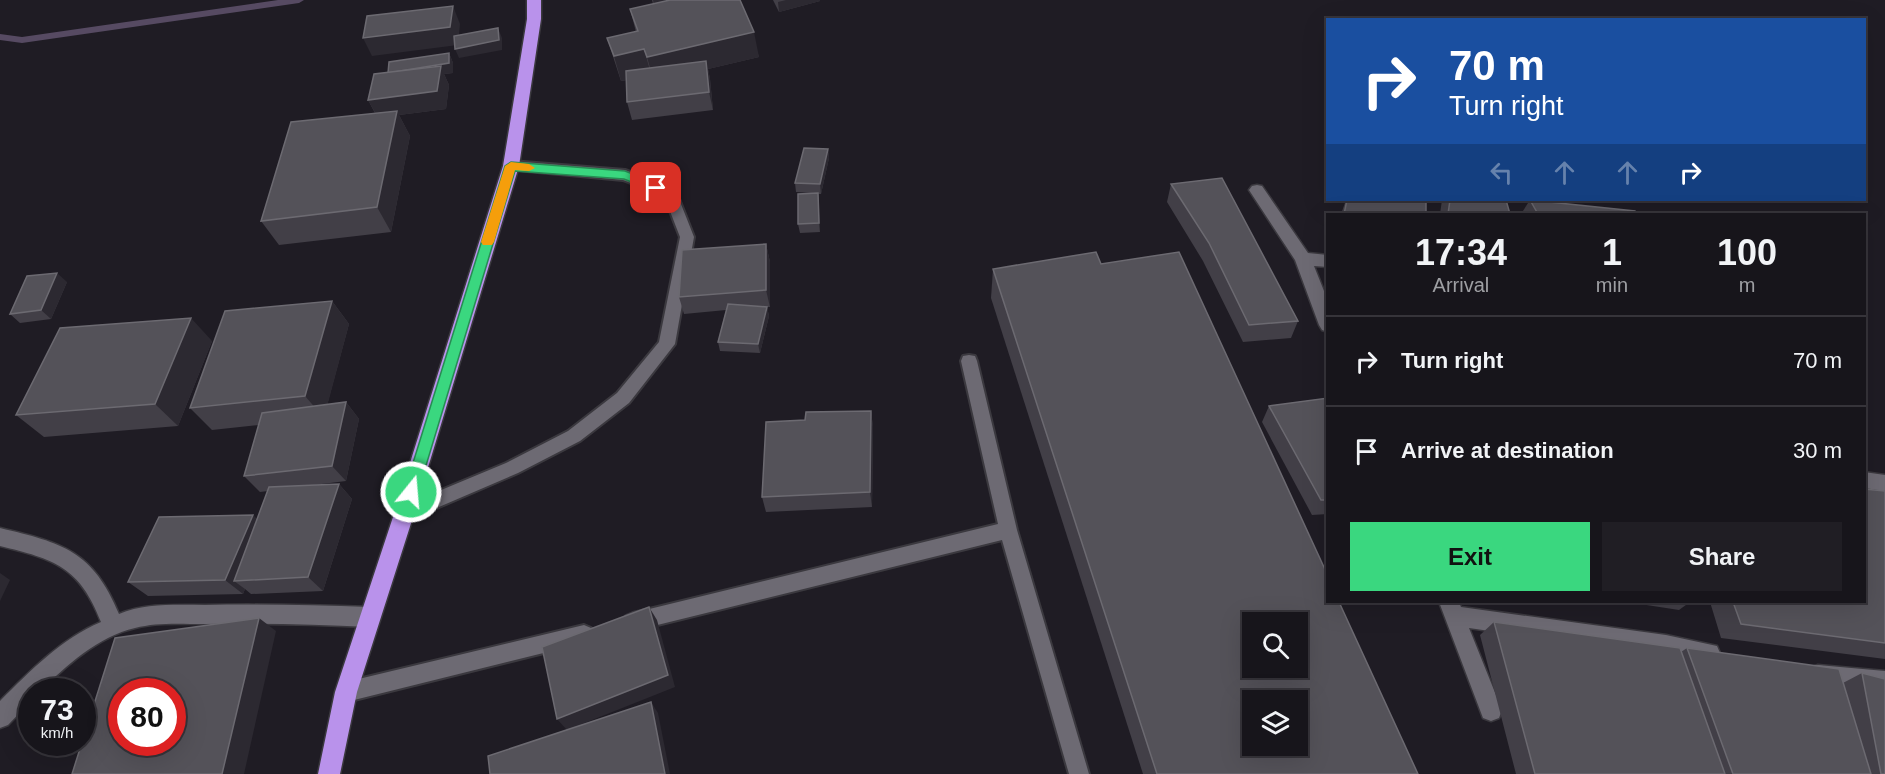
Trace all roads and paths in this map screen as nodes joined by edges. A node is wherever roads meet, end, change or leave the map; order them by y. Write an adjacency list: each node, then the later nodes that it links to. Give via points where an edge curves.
1 (534, 0): 2 (highway)
2 (511, 166): 10 (highway); 10 (lane, via 625,175 656,188 674,203 687,237 667,344 623,398 574,436 513,468)
3 (1257, 190): 4 (street)
4 (1303, 259): 5 (street); 6 (street)
5 (1326, 261)
6 (1326, 320)
7 (969, 361): 11 (lane)
8 (1866, 480): 9 (street)
9 (1885, 483)
10 (404, 514): 14 (highway)
11 (1008, 530): 19 (lane); 23 (lane)
12 (0, 537): 15 (street, via 69,560 88,575)
13 (1453, 609): 16 (street); 20 (street)
14 (369, 617): 15 (street, via 281,613 163,615 133,618); 19 (highway)
15 (113, 626): 21 (street, via 92,636 47,669)
16 (1733, 658)
17 (1800, 671): 18 (street)
18 (1885, 682)
19 (346, 692): 22 (highway)
20 (1491, 710)
21 (0, 717)
22 (329, 774)
23 (1079, 774)

